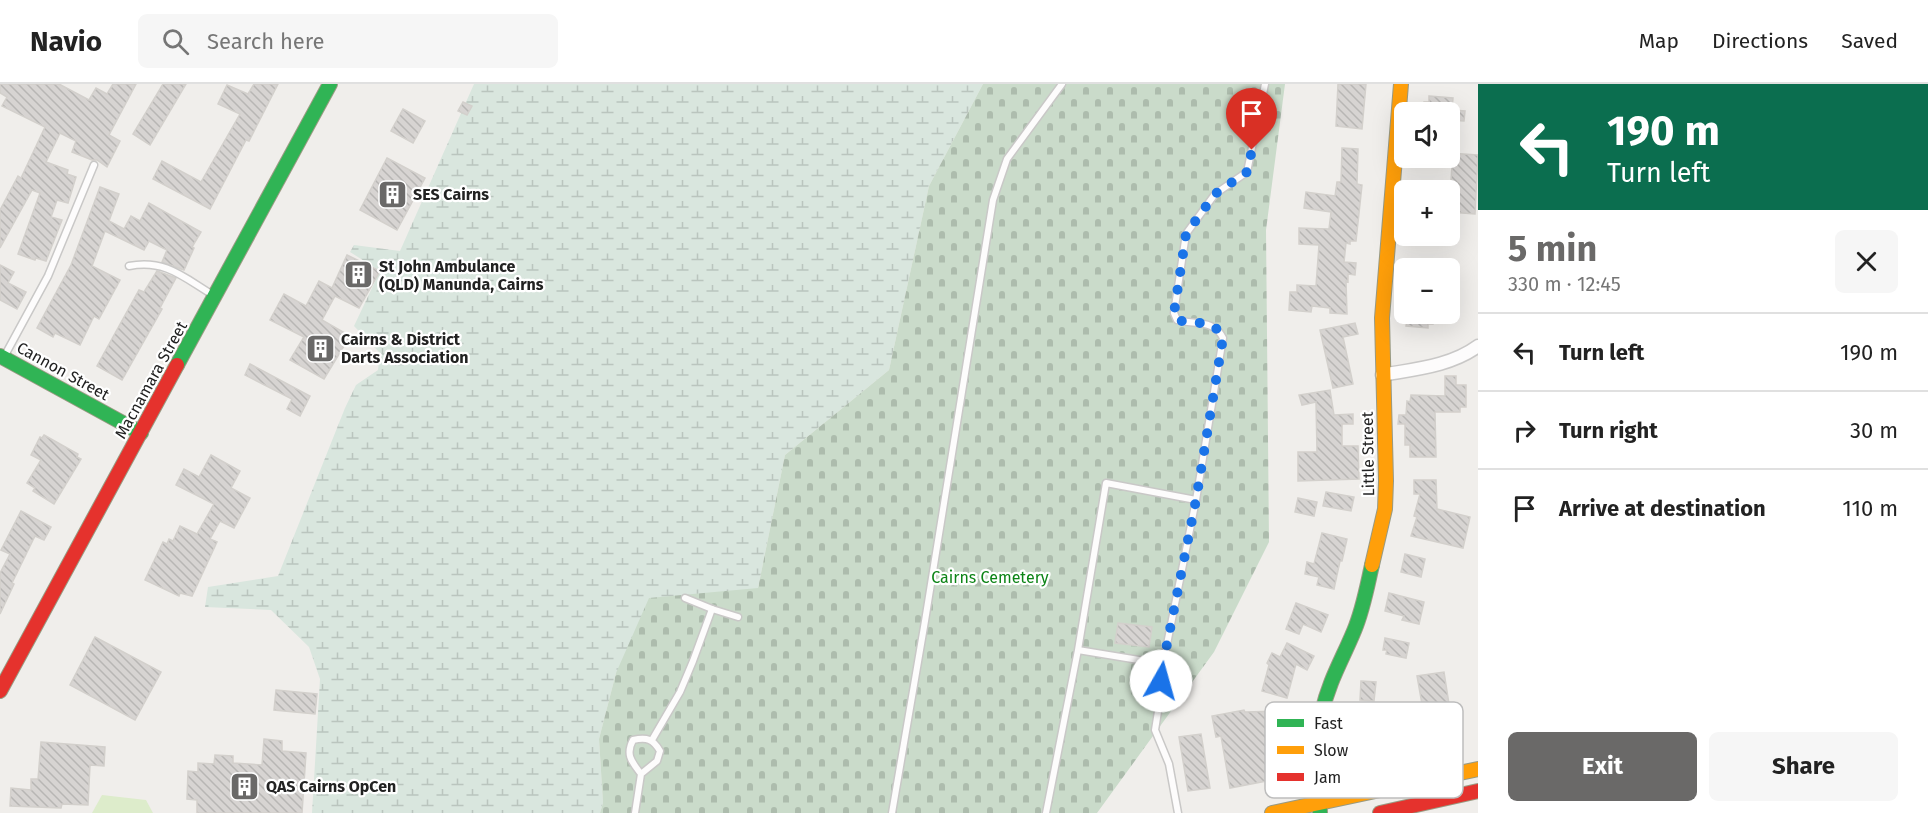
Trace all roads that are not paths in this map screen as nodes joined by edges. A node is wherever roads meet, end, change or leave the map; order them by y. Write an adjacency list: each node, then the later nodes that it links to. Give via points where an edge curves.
1 (330, 84): 7 (street, Macnamara Street)
2 (1062, 84): 30 (lane, via 1007,159 993,200)
3 (1265, 84): 12 (lane, via 1247,172 1215,194 1186,234 1174,313 1177,320 1219,329 1223,338)
4 (1401, 84): 10 (street, Little Street, via 1382,318)
5 (94, 165): 9 (lane, via 48,276)
6 (129, 266): 7 (lane, via 145,262 165,266)
7 (216, 296): 11 (street, Macnamara Street)
8 (1478, 346): 10 (street, via 1454,360)
9 (2, 356): 11 (street, Cannon Street)
10 (1382, 375): 19 (street, Little Street, via 1385,508 1362,608)
11 (141, 432): 18 (street, Macnamara Street)
12 (1196, 500): 16 (lane, via 1106,483); 17 (lane)
13 (685, 598): 14 (lane)
14 (712, 609): 15 (lane); 20 (lane, via 680,692)
15 (738, 617)
16 (1078, 650): 17 (lane); 31 (lane)
17 (1163, 664): 32 (lane, via 1155,730 1169,764)
18 (0, 691)
19 (1324, 702)
20 (652, 740): 22 (lane, via 660,751 657,761); 22 (lane, via 633,740 629,747 629,758)
21 (1478, 770): 23 (street)
22 (641, 774): 29 (lane)
23 (1463, 774)
24 (1478, 791): 25 (street)
25 (1463, 794)
26 (1362, 798): 28 (street)
27 (1447, 798): 34 (street)
28 (1320, 808): 33 (street)
29 (635, 813)
30 (892, 813)
31 (1046, 813)
32 (1178, 813)
33 (1272, 813)
34 (1380, 813)

